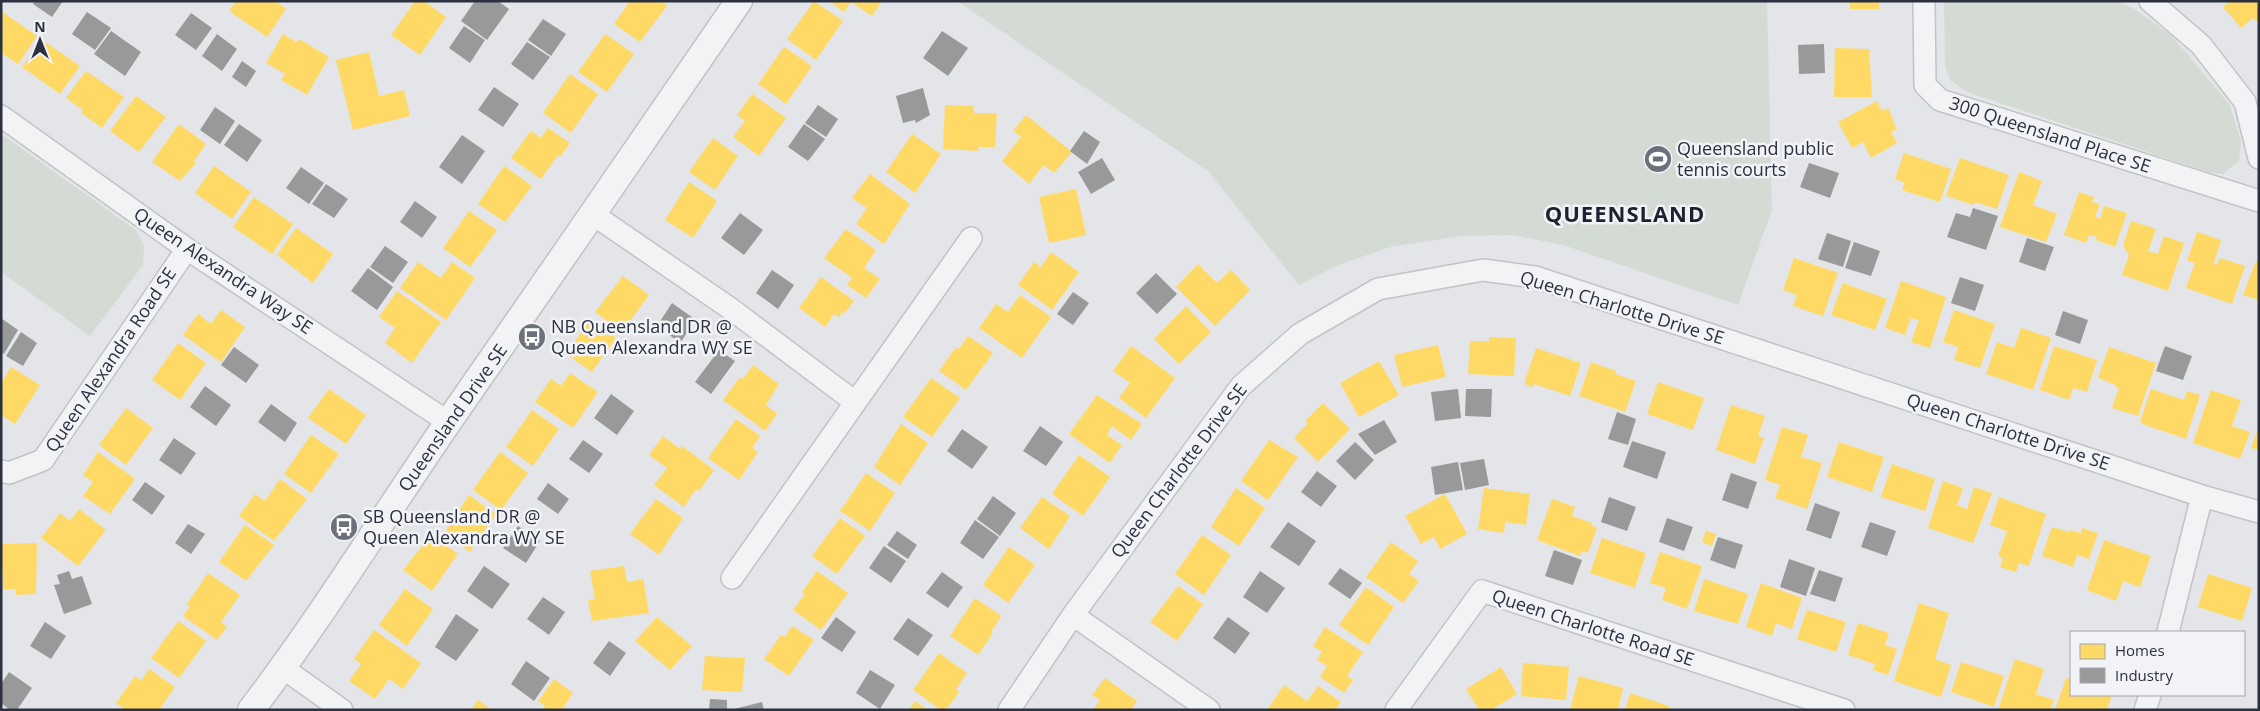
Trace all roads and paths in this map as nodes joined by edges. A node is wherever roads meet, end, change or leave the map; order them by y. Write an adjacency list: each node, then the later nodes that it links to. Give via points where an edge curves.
1 (739, 1): 7 (street, Queensland Drive SE)
2 (1924, 1): 6 (street, 300 Queensland Place SE, via 1926,85 1940,100)
3 (2150, 1): 5 (street, via 2201,45 2245,102)
4 (1, 116): 9 (street, Queen Alexandra Way SE)
5 (2259, 158)
6 (2259, 201)
7 (594, 215): 10 (street, via 731,309); 11 (street, Queensland Drive SE)
8 (971, 238): 10 (street)
9 (187, 248): 11 (street, Queen Alexandra Way SE); 12 (street, Queen Alexandra Road SE, via 43,460 9,473)
10 (855, 402): 15 (street)
11 (448, 422): 18 (street, Queensland Drive SE)
12 (1, 470)
13 (2202, 496): 14 (street, Queen Charlotte Drive SE); 16 (street, Queen Charlotte Drive SE, via 1535,277 1482,270 1378,289 1300,334 1241,386); 17 (street)
14 (2259, 512)
15 (732, 578)
16 (1073, 615): 22 (street, Queen Charlotte Drive SE); 23 (street)
17 (2168, 631)
18 (283, 668): 20 (street, Queensland Drive SE); 21 (street)
19 (2150, 696): 26 (street)
20 (251, 710)
21 (342, 710)
22 (1009, 710)
23 (1209, 710)
24 (1396, 710): 25 (street, Queen Charlotte Road SE, via 1482,591)
25 (1844, 710)
26 (2145, 710)

